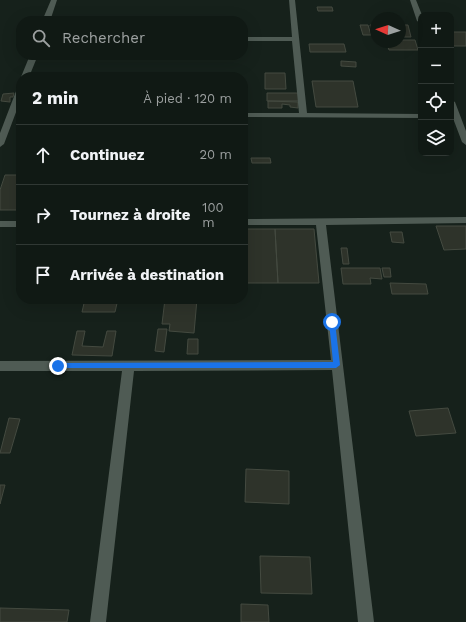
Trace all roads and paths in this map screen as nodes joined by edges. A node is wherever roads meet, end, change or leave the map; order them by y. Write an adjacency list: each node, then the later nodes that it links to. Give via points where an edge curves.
1 (54, 0): 5 (street)
2 (292, 0): 7 (street)
3 (413, 0): 4 (street)
4 (418, 13)
5 (48, 16)
6 (248, 39): 7 (street)
7 (296, 39): 14 (street)
8 (32, 60): 9 (street)
9 (27, 72)
10 (16, 101): 11 (street)
11 (11, 114): 12 (street); 18 (street)
12 (16, 114)
13 (248, 115): 14 (street)
14 (303, 115): 15 (street)
15 (418, 116)
16 (454, 116): 17 (street)
17 (466, 142)
18 (0, 144)
19 (466, 220): 21 (street)
20 (248, 222): 21 (street)
21 (321, 222): 25 (street)
22 (0, 224): 23 (street)
23 (16, 224)
24 (129, 365): 25 (street); 26 (street); 27 (street)
25 (336, 365): 28 (street)
26 (0, 366)
27 (98, 622)
28 (366, 622)

